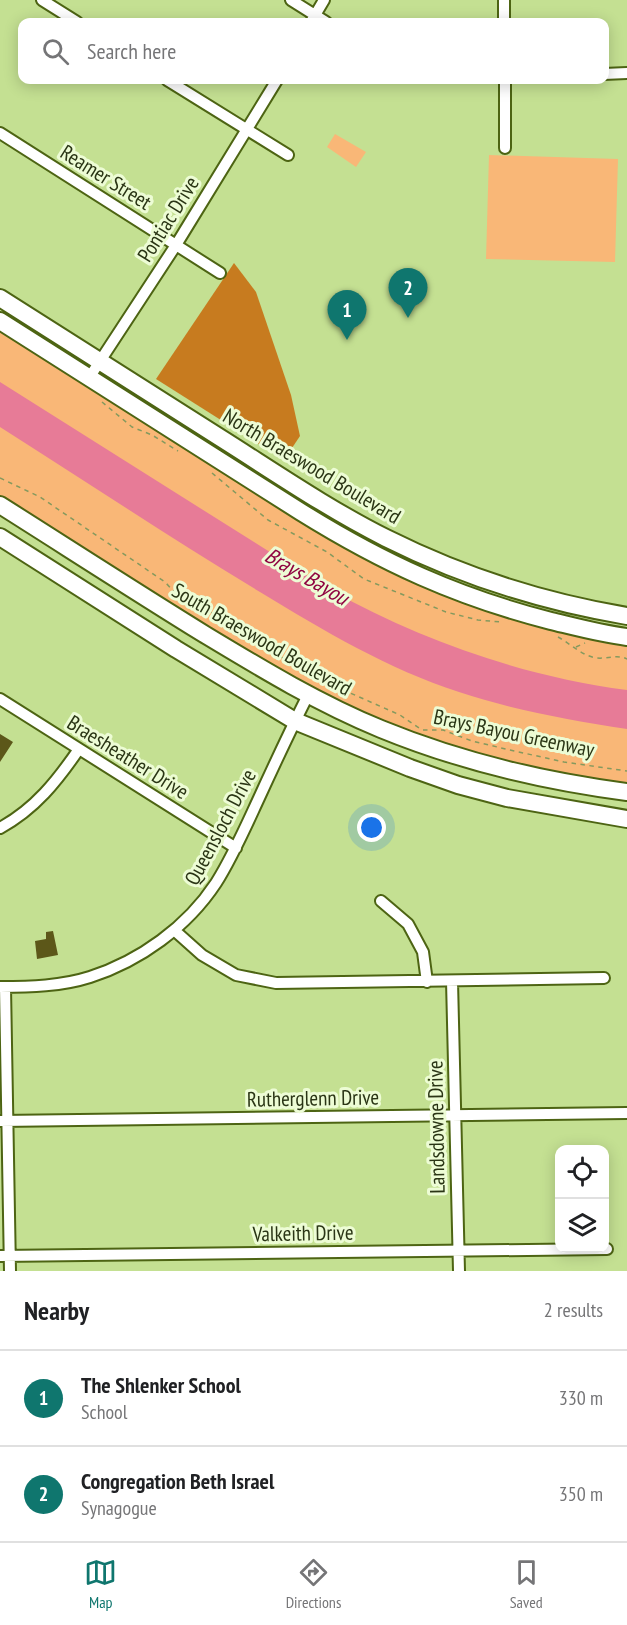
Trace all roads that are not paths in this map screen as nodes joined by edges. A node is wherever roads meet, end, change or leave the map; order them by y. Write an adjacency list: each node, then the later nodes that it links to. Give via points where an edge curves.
1 (42, 0): 5 (street)
2 (291, 0): 6 (street)
3 (324, 0): 7 (street)
4 (504, 0): 8 (street)
5 (71, 18)
6 (312, 18)
7 (314, 18)
8 (504, 18)
9 (627, 73): 10 (street)
10 (609, 74)
11 (173, 84): 14 (street)
12 (275, 84): 14 (street, Pontiac Drive)
13 (505, 84): 16 (street)
14 (247, 130): 17 (street); 18 (street, Pontiac Drive)
15 (0, 133): 18 (street, Reamer Street)
16 (505, 148)
17 (288, 155)
18 (176, 245): 19 (street, Reamer Street); 22 (street, Pontiac Drive)
19 (220, 273)
20 (0, 297): 22 (main road, North Braeswood Boulevard)
21 (0, 321): 23 (main road, North Braeswood Boulevard)
22 (99, 361): 23 (street, Pontiac Drive); 24 (main road, North Braeswood Boulevard)
23 (89, 378): 25 (main road, North Braeswood Boulevard)
24 (294, 484): 25 (main road); 30 (main road, North Braeswood Boulevard, via 384,537 436,562 532,596)
25 (283, 501): 31 (main road, North Braeswood Boulevard, via 344,539 423,579 523,614)
26 (0, 505): 28 (main road, South Braeswood Boulevard)
27 (0, 537): 29 (main road)
28 (92, 563): 29 (main road); 32 (main road, South Braeswood Boulevard)
29 (78, 586): 34 (main road)
30 (627, 616)
31 (627, 637)
32 (308, 695): 34 (street, Queensloch Drive); 36 (main road, South Braeswood Boulevard, via 382,729 449,753)
33 (0, 699): 35 (street, Braesheather Drive)
34 (295, 721): 38 (main road, via 458,784); 41 (street, Queensloch Drive)
35 (79, 749): 40 (street, via 45,795); 41 (street, Braesheather Drive)
36 (589, 786): 37 (main road, South Braeswood Boulevard); 38 (main road)
37 (627, 792)
38 (586, 813): 39 (main road)
39 (627, 819)
40 (0, 828)
41 (236, 848): 43 (street, Queensloch Drive, via 216,883)
42 (381, 901): 46 (street, via 408,924 423,952)
43 (174, 930): 46 (street, via 202,955 237,975 276,983); 47 (street, Queensloch Drive, via 122,964 90,977 55,984)
44 (604, 978): 45 (street)
45 (452, 981): 46 (street); 49 (street, Landsdowne Drive)
46 (427, 982)
47 (2, 987): 50 (street)
48 (627, 1113): 49 (street, Rutherglenn Drive)
49 (455, 1116): 50 (street, Rutherglenn Drive); 52 (street, Landsdowne Drive)
50 (3, 1121): 53 (street)
51 (555, 1249): 52 (street, Valkeith Drive)
52 (458, 1250): 53 (street, Valkeith Drive); 55 (street, Landsdowne Drive)
53 (5, 1255): 54 (street)
54 (10, 1271)
55 (459, 1271)

